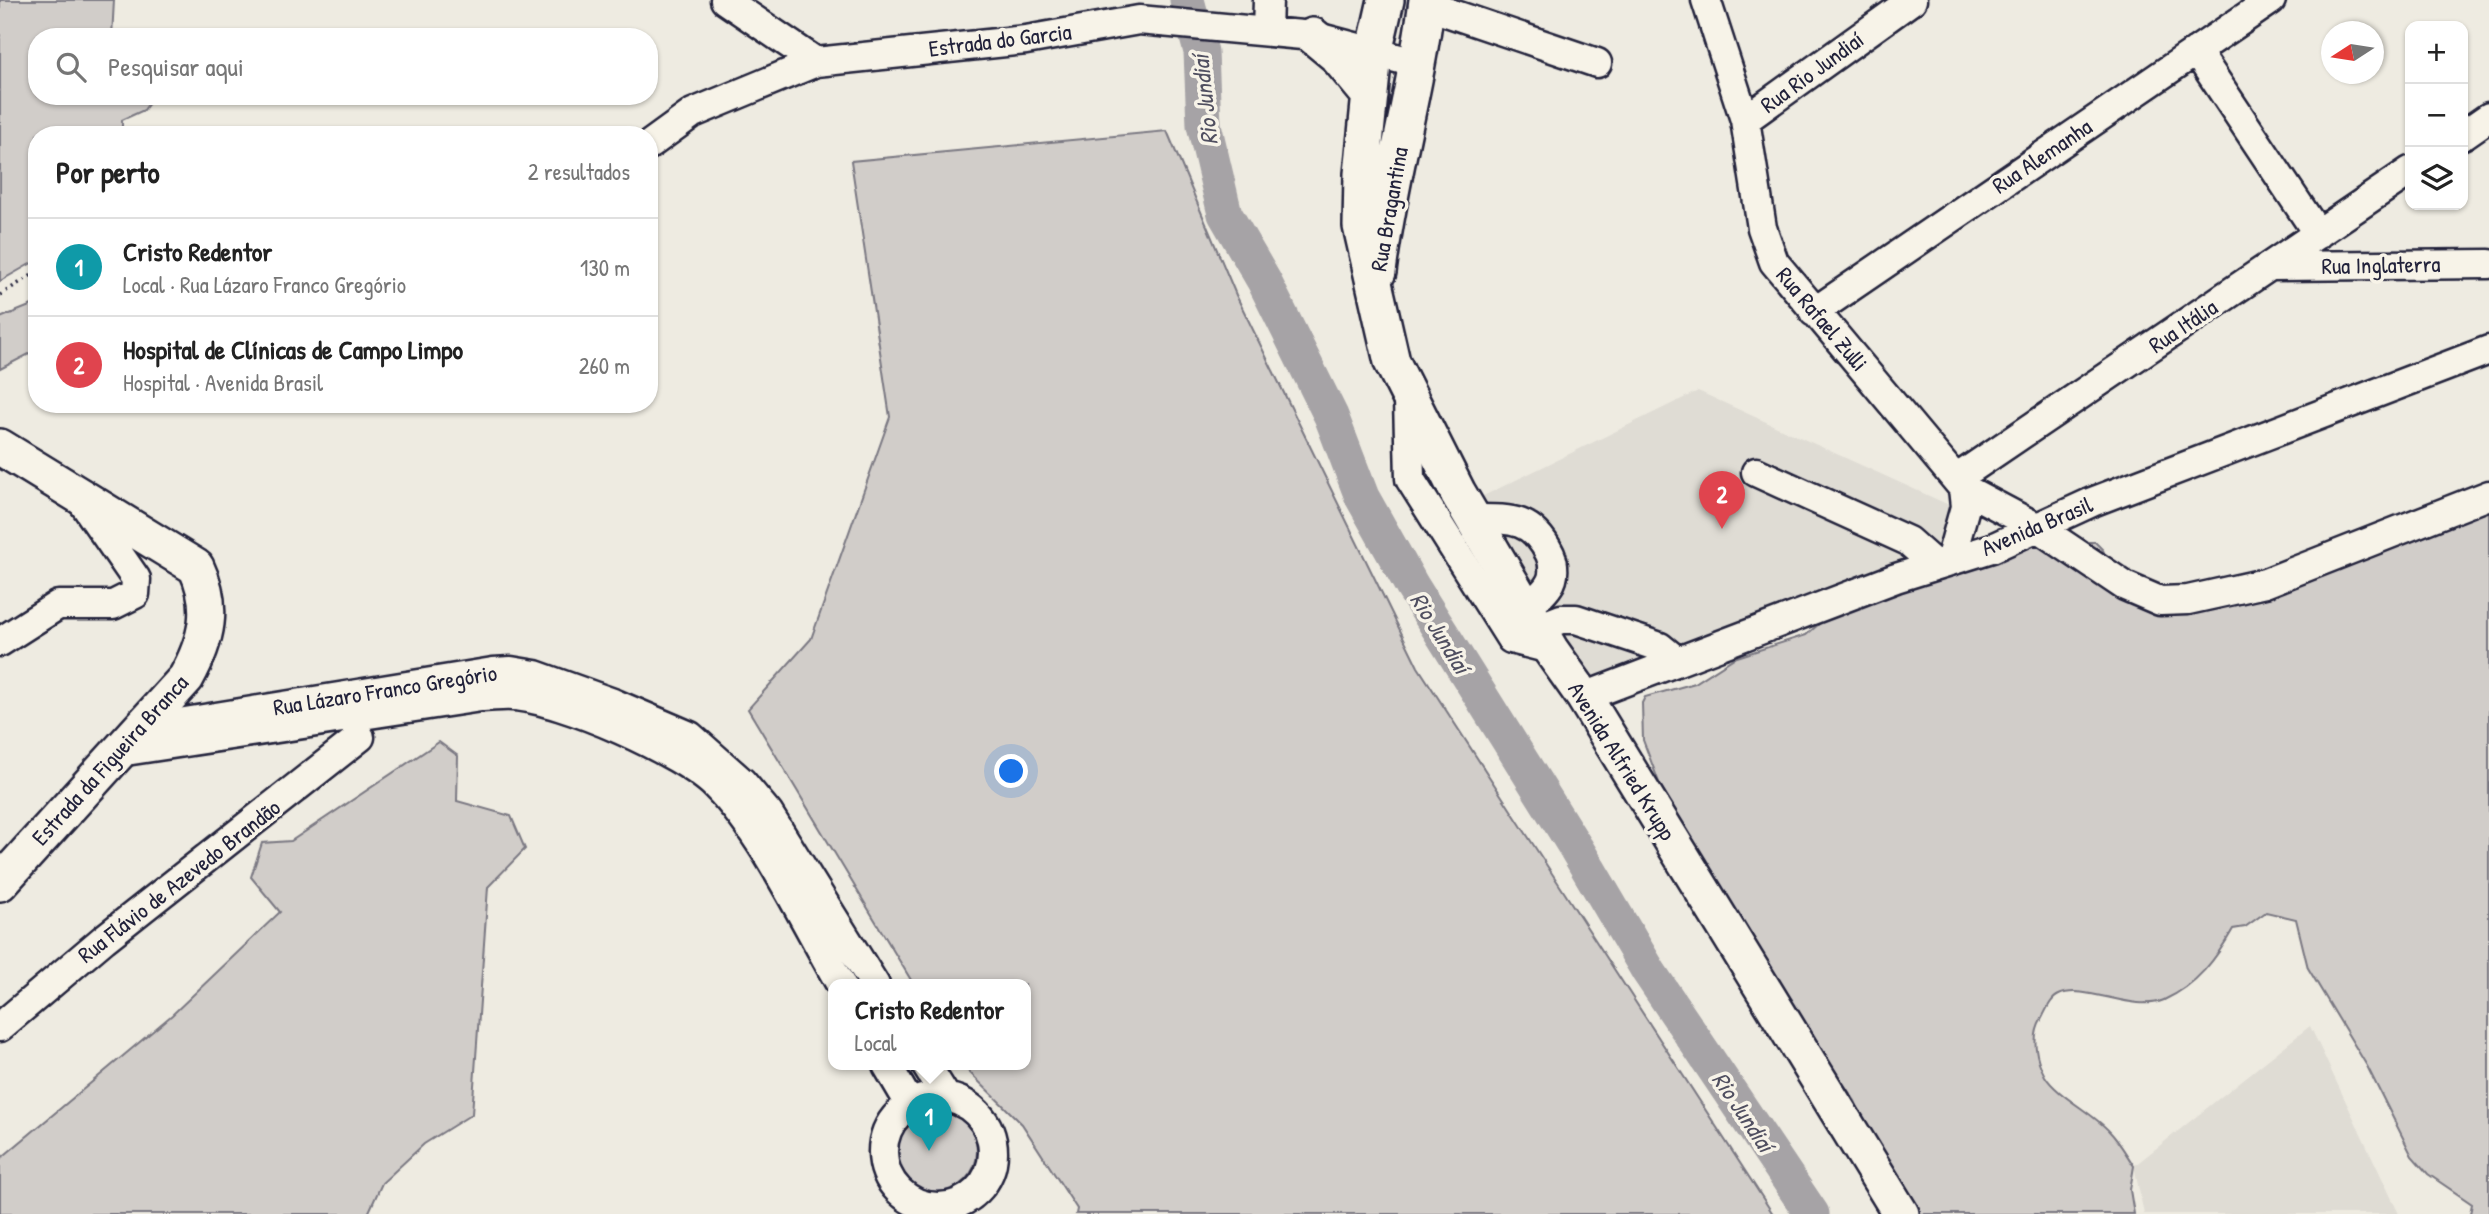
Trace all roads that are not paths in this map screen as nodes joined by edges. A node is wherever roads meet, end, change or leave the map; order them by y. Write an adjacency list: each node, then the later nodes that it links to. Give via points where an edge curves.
1 (725, 0): 13 (street)
2 (1268, 0): 9 (street)
3 (1386, 0): 12 (main road, Rua Bragantina)
4 (1706, 0): 18 (street, Rua Rafael Zulli)
5 (2271, 0): 11 (street, Rua Alemanha)
6 (1427, 2): 14 (street); 15 (main road, Rua Bragantina)
7 (1906, 2): 18 (street, Rua Rio Jundiaí)
8 (1139, 10): 9 (street, Estrada do Garcia, via 1169,22); 13 (street, Estrada do Garcia, via 1026,40)
9 (1254, 29): 10 (street, Estrada do Garcia)
10 (1313, 36): 12 (street, Estrada do Garcia); 16 (main road, via 1336,55)
11 (2196, 51): 22 (street); 26 (street, Rua Alemanha)
12 (1374, 53): 15 (street, Estrada do Garcia); 16 (main road, Rua Bragantina)
13 (816, 62): 20 (street, Estrada do Garcia, via 693,113)
14 (1597, 63)
15 (1419, 64): 25 (main road, Rua Bragantina)
16 (1370, 96): 25 (main road, Rua Bragantina, via 1361,226)
17 (2489, 117): 19 (street)
18 (1745, 120): 26 (street, Rua Rafael Zulli, via 1762,228 1774,262)
19 (2468, 132)
20 (658, 138)
21 (2405, 174): 22 (street, Rua Itália)
22 (2318, 234): 24 (street, Rua Itália)
23 (2489, 264): 24 (street, Rua Inglaterra)
24 (2272, 266): 31 (street, Rua Itália)
25 (1375, 293): 28 (main road, Avenida Alfried Krupp, via 1392,362)
26 (1814, 312): 31 (street, Rua Rafael Zulli)
27 (2489, 350): 35 (street, Avenida Brasil, via 2092,502)
28 (1408, 399): 34 (main road, Avenida Alfried Krupp); 37 (street, via 1410,479 1511,639)
29 (0, 447): 32 (main road, Estrada da Figueira Branca)
30 (1756, 472): 36 (street, via 1908,541)
31 (1959, 484): 35 (street); 36 (street, via 1965,507)
32 (76, 493): 38 (street, via 136,579 135,594 113,605 58,605); 43 (main road, Estrada da Figueira Branca, via 195,567 203,583 208,622 199,654 186,678)
33 (2489, 495): 35 (street, via 2265,583 2188,600 2160,601 2125,586)
34 (1473, 519): 37 (main road, Avenida Alfried Krupp); 37 (street, via 1508,519 1528,525 1543,541 1553,562)
35 (2040, 529): 36 (street, Avenida Brasil)
36 (1942, 563): 39 (street, Avenida Brasil)
37 (1538, 629): 39 (street, via 1561,619 1576,619 1660,647); 40 (main road, Avenida Alfried Krupp)
38 (0, 642)
39 (1676, 660): 40 (street, Avenida Brasil)
40 (1584, 697): 52 (main road, Avenida Alfried Krupp)
41 (607, 712): 43 (street, Rua Lázaro Franco Gregório, via 514,696 481,697 394,712); 43 (street, Rua Lázaro Franco Gregório, via 535,675 511,671); 45 (street, Rua Lázaro Franco Gregório, via 715,785 751,830); 46 (street, Rua Lázaro Franco Gregório, via 690,736 743,782 768,813)
42 (360, 737): 47 (street, Rua Flávio de Azevedo Brandão)
43 (127, 741): 44 (main road, Estrada da Figueira Branca)
44 (0, 883)
45 (838, 979)
46 (871, 979)
47 (0, 1027)
48 (890, 1070): 51 (street)
49 (929, 1070): 50 (street)
50 (946, 1097): 51 (street); 51 (street, via 976,1112 993,1143 993,1160 984,1183 965,1201 949,1207 915,1203 890,1180 884,1164 887,1130)
51 (910, 1104)
52 (1901, 1214)

